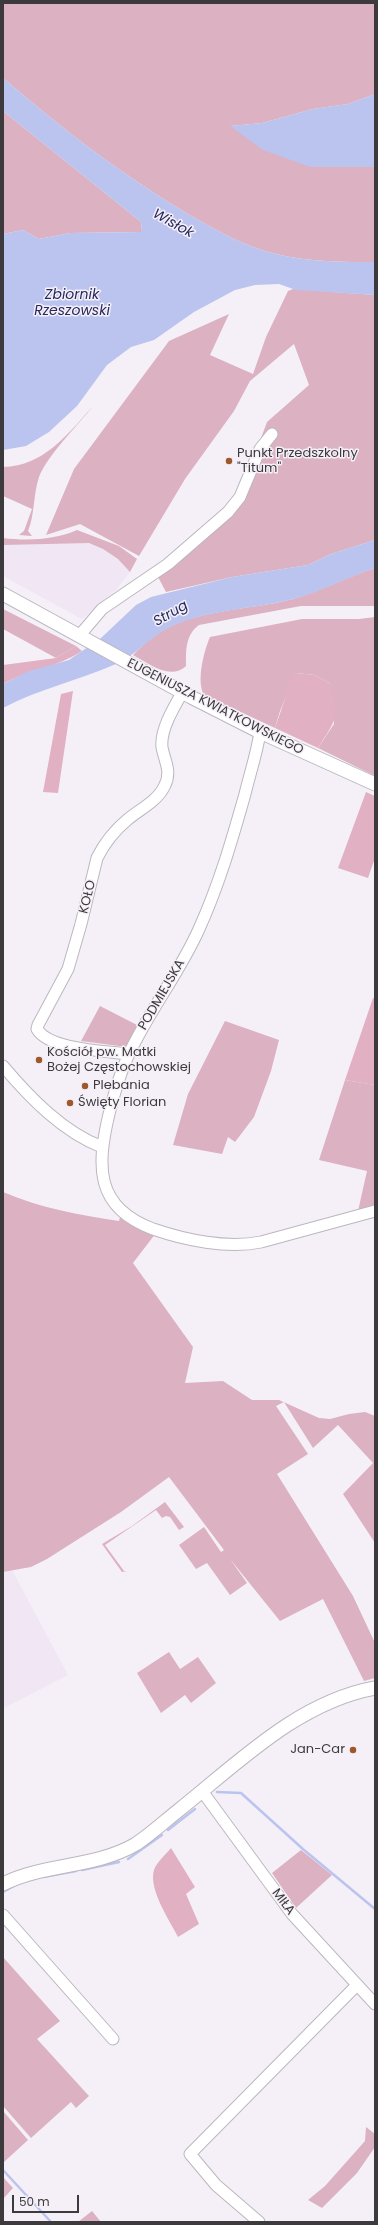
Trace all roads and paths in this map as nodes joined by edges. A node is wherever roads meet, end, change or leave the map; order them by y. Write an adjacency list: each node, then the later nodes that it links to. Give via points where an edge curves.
1 (272, 434): 3 (street, via 260,449 240,497 228,512 168,564 102,608)
2 (3, 594): 3 (street, EUGENIUSZA KWIATKOWSKIEGO)
3 (84, 638): 4 (street, EUGENIUSZA KWIATKOWSKIEGO)
4 (182, 693): 5 (street, EUGENIUSZA KWIATKOWSKIEGO); 7 (street, KOŁO, via 163,736 162,746 167,764 166,784 156,798 127,820 101,849 68,969 37,1029 43,1035 70,1047)
5 (260, 732): 6 (street, EUGENIUSZA KWIATKOWSKIEGO); 7 (street, PODMIEJSKA, via 234,837 211,901 198,931)
6 (375, 784)
7 (129, 1054): 9 (street, PODMIEJSKA, via 117,1086)
8 (3, 1066): 9 (street, via 62,1124 84,1140)
9 (102, 1147): 10 (street, PODMIEJSKA, via 101,1175 108,1193 134,1220 171,1235 219,1243 250,1244)
10 (375, 1211)
11 (375, 1688): 12 (street, via 350,1693 294,1721 252,1750)
12 (202, 1792): 13 (street, via 137,1843 120,1852 42,1869); 15 (street, MIŁA, via 292,1914)
13 (3, 1884)
14 (3, 1915): 17 (street)
15 (357, 1985): 16 (street, MIŁA); 18 (street, via 190,2154 216,2185)
16 (375, 2004)
17 (113, 2039)
18 (259, 2222)

